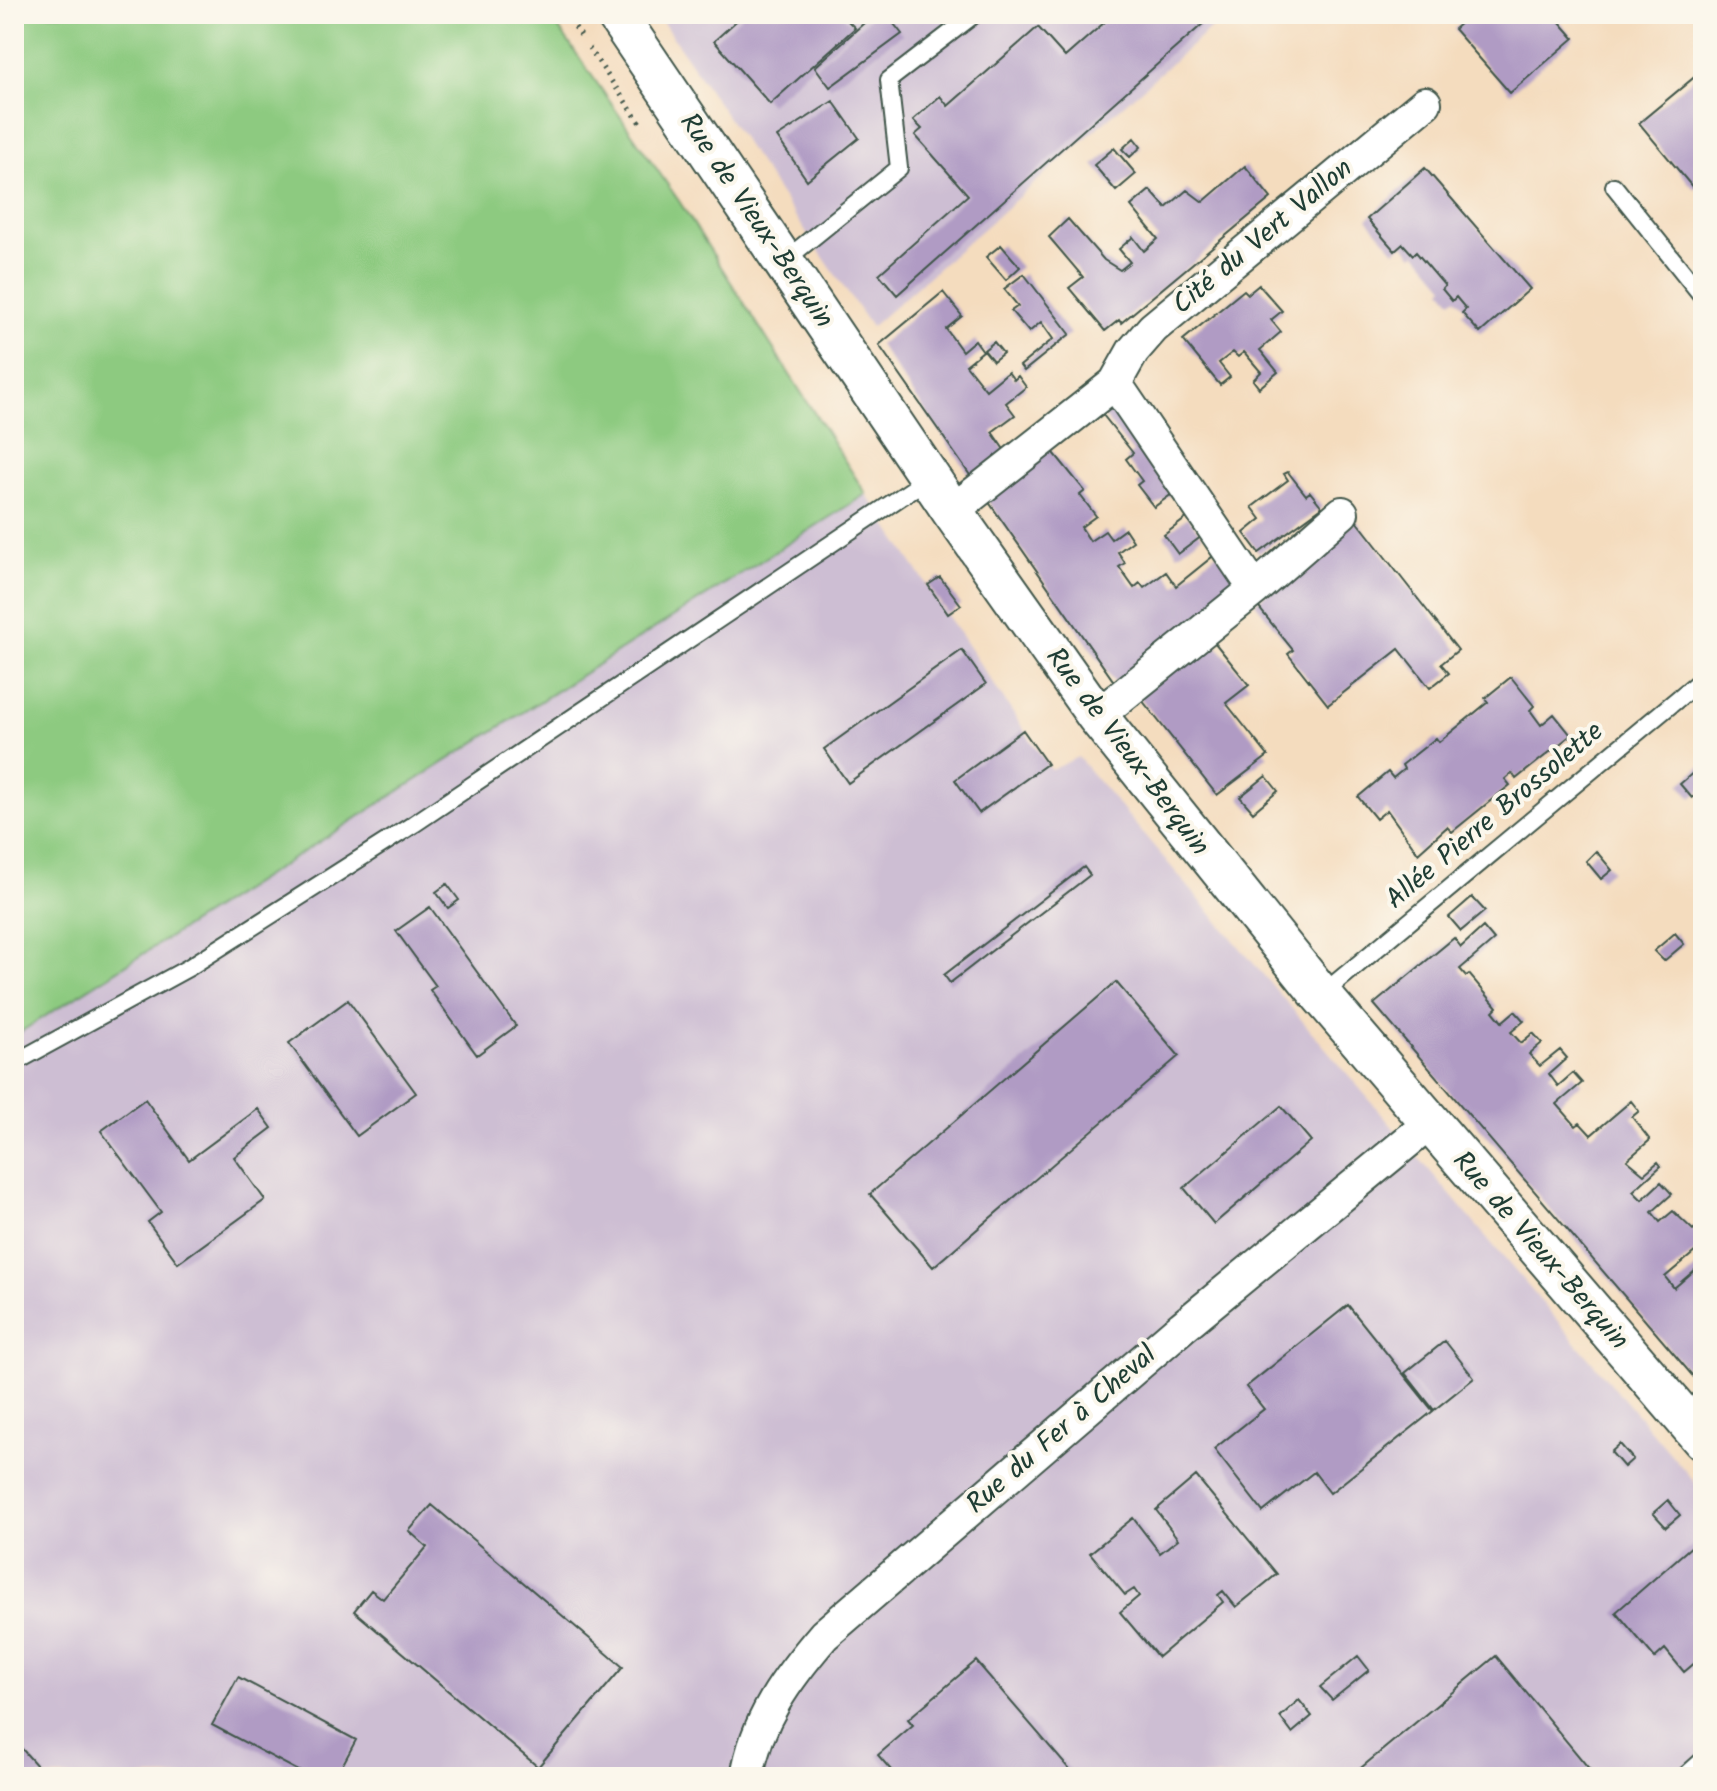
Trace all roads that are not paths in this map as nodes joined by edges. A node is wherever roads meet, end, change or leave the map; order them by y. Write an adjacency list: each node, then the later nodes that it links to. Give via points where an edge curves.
1 (616, 14): 5 (street, Rue de Vieux-Berquin)
2 (975, 14): 5 (lane, via 889,80 899,168)
3 (1425, 103): 7 (street, Cité du Vert Vallon, via 1153,328)
4 (1614, 186): 6 (lane)
5 (783, 262): 8 (street, Rue de Vieux-Berquin)
6 (1703, 297)
7 (1115, 383): 9 (street, Cité du Vert Vallon); 11 (street)
8 (929, 478): 9 (street, Rue de Vieux-Berquin); 15 (lane, via 215,951)
9 (952, 511): 13 (street, Rue de Vieux-Berquin)
10 (1342, 513): 11 (street)
11 (1255, 589): 13 (street)
12 (1703, 678): 14 (lane, Allée Pierre Brossolette)
13 (1097, 716): 14 (street, Rue de Vieux-Berquin)
14 (1321, 995): 16 (street, Rue de Vieux-Berquin)
15 (14, 1063)
16 (1430, 1123): 17 (street, Rue de Vieux-Berquin); 19 (street, Rue du Fer à Cheval, via 1182,1327 835,1625 786,1680 772,1704 758,1732)
17 (1703, 1440)
18 (1703, 1760): 20 (lane)
19 (747, 1777)
20 (1684, 1777)

